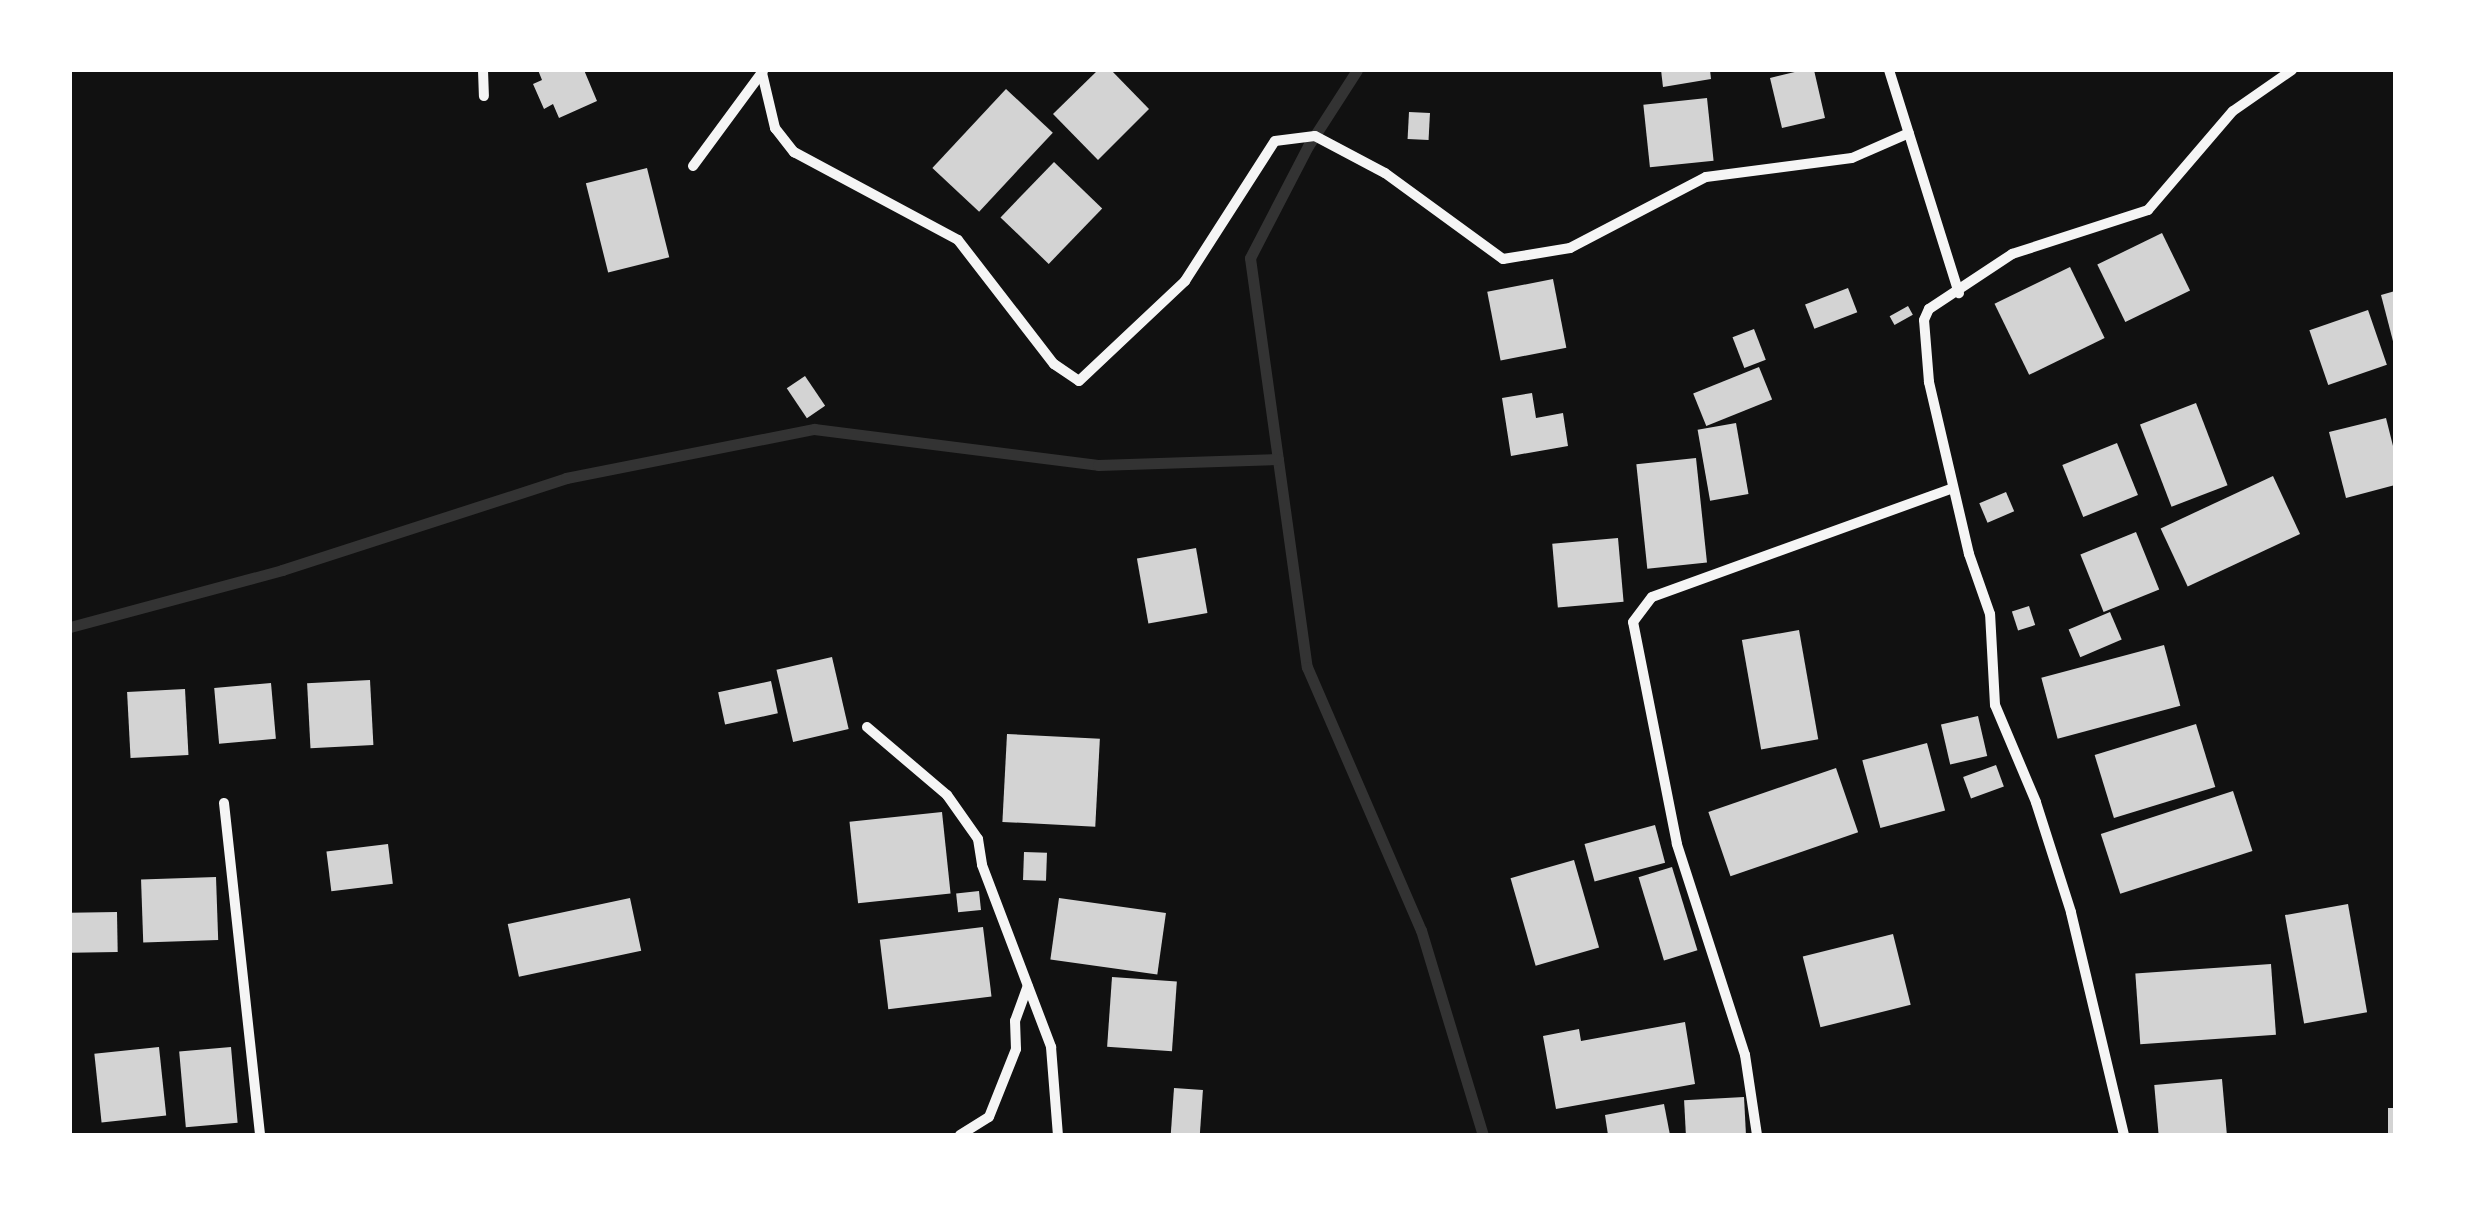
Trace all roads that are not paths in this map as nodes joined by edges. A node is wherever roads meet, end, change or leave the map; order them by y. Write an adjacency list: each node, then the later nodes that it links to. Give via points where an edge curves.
1 (483, 70): 5 (street)
2 (1889, 70): 6 (street)
3 (2292, 70): 8 (street, via 2234,111 2148,210 2034,244)
4 (763, 71): 6 (street, via 775,128 794,152 958,240 1054,364 1078,381 1186,281 1274,141 1315,136 1385,172 1502,259 1570,248 1706,177 1852,158); 7 (street)
5 (484, 96)
6 (1909, 134): 8 (street)
7 (694, 166)
8 (1960, 292): 9 (street, via 1930,309 1922,341)
9 (1953, 488): 16 (street, via 1652,597 1633,622 1677,844 1745,1055); 17 (street, via 1990,614 1995,705 2036,802 2071,912)
10 (867, 727): 12 (street, via 946,795 978,839)
11 (224, 803): 13 (street)
12 (1028, 985): 14 (street, via 1015,1022 1016,1049 989,1117); 15 (street, via 1051,1046)
13 (260, 1135)
14 (960, 1135)
15 (1058, 1135)
16 (1757, 1135)
17 (2124, 1135)

